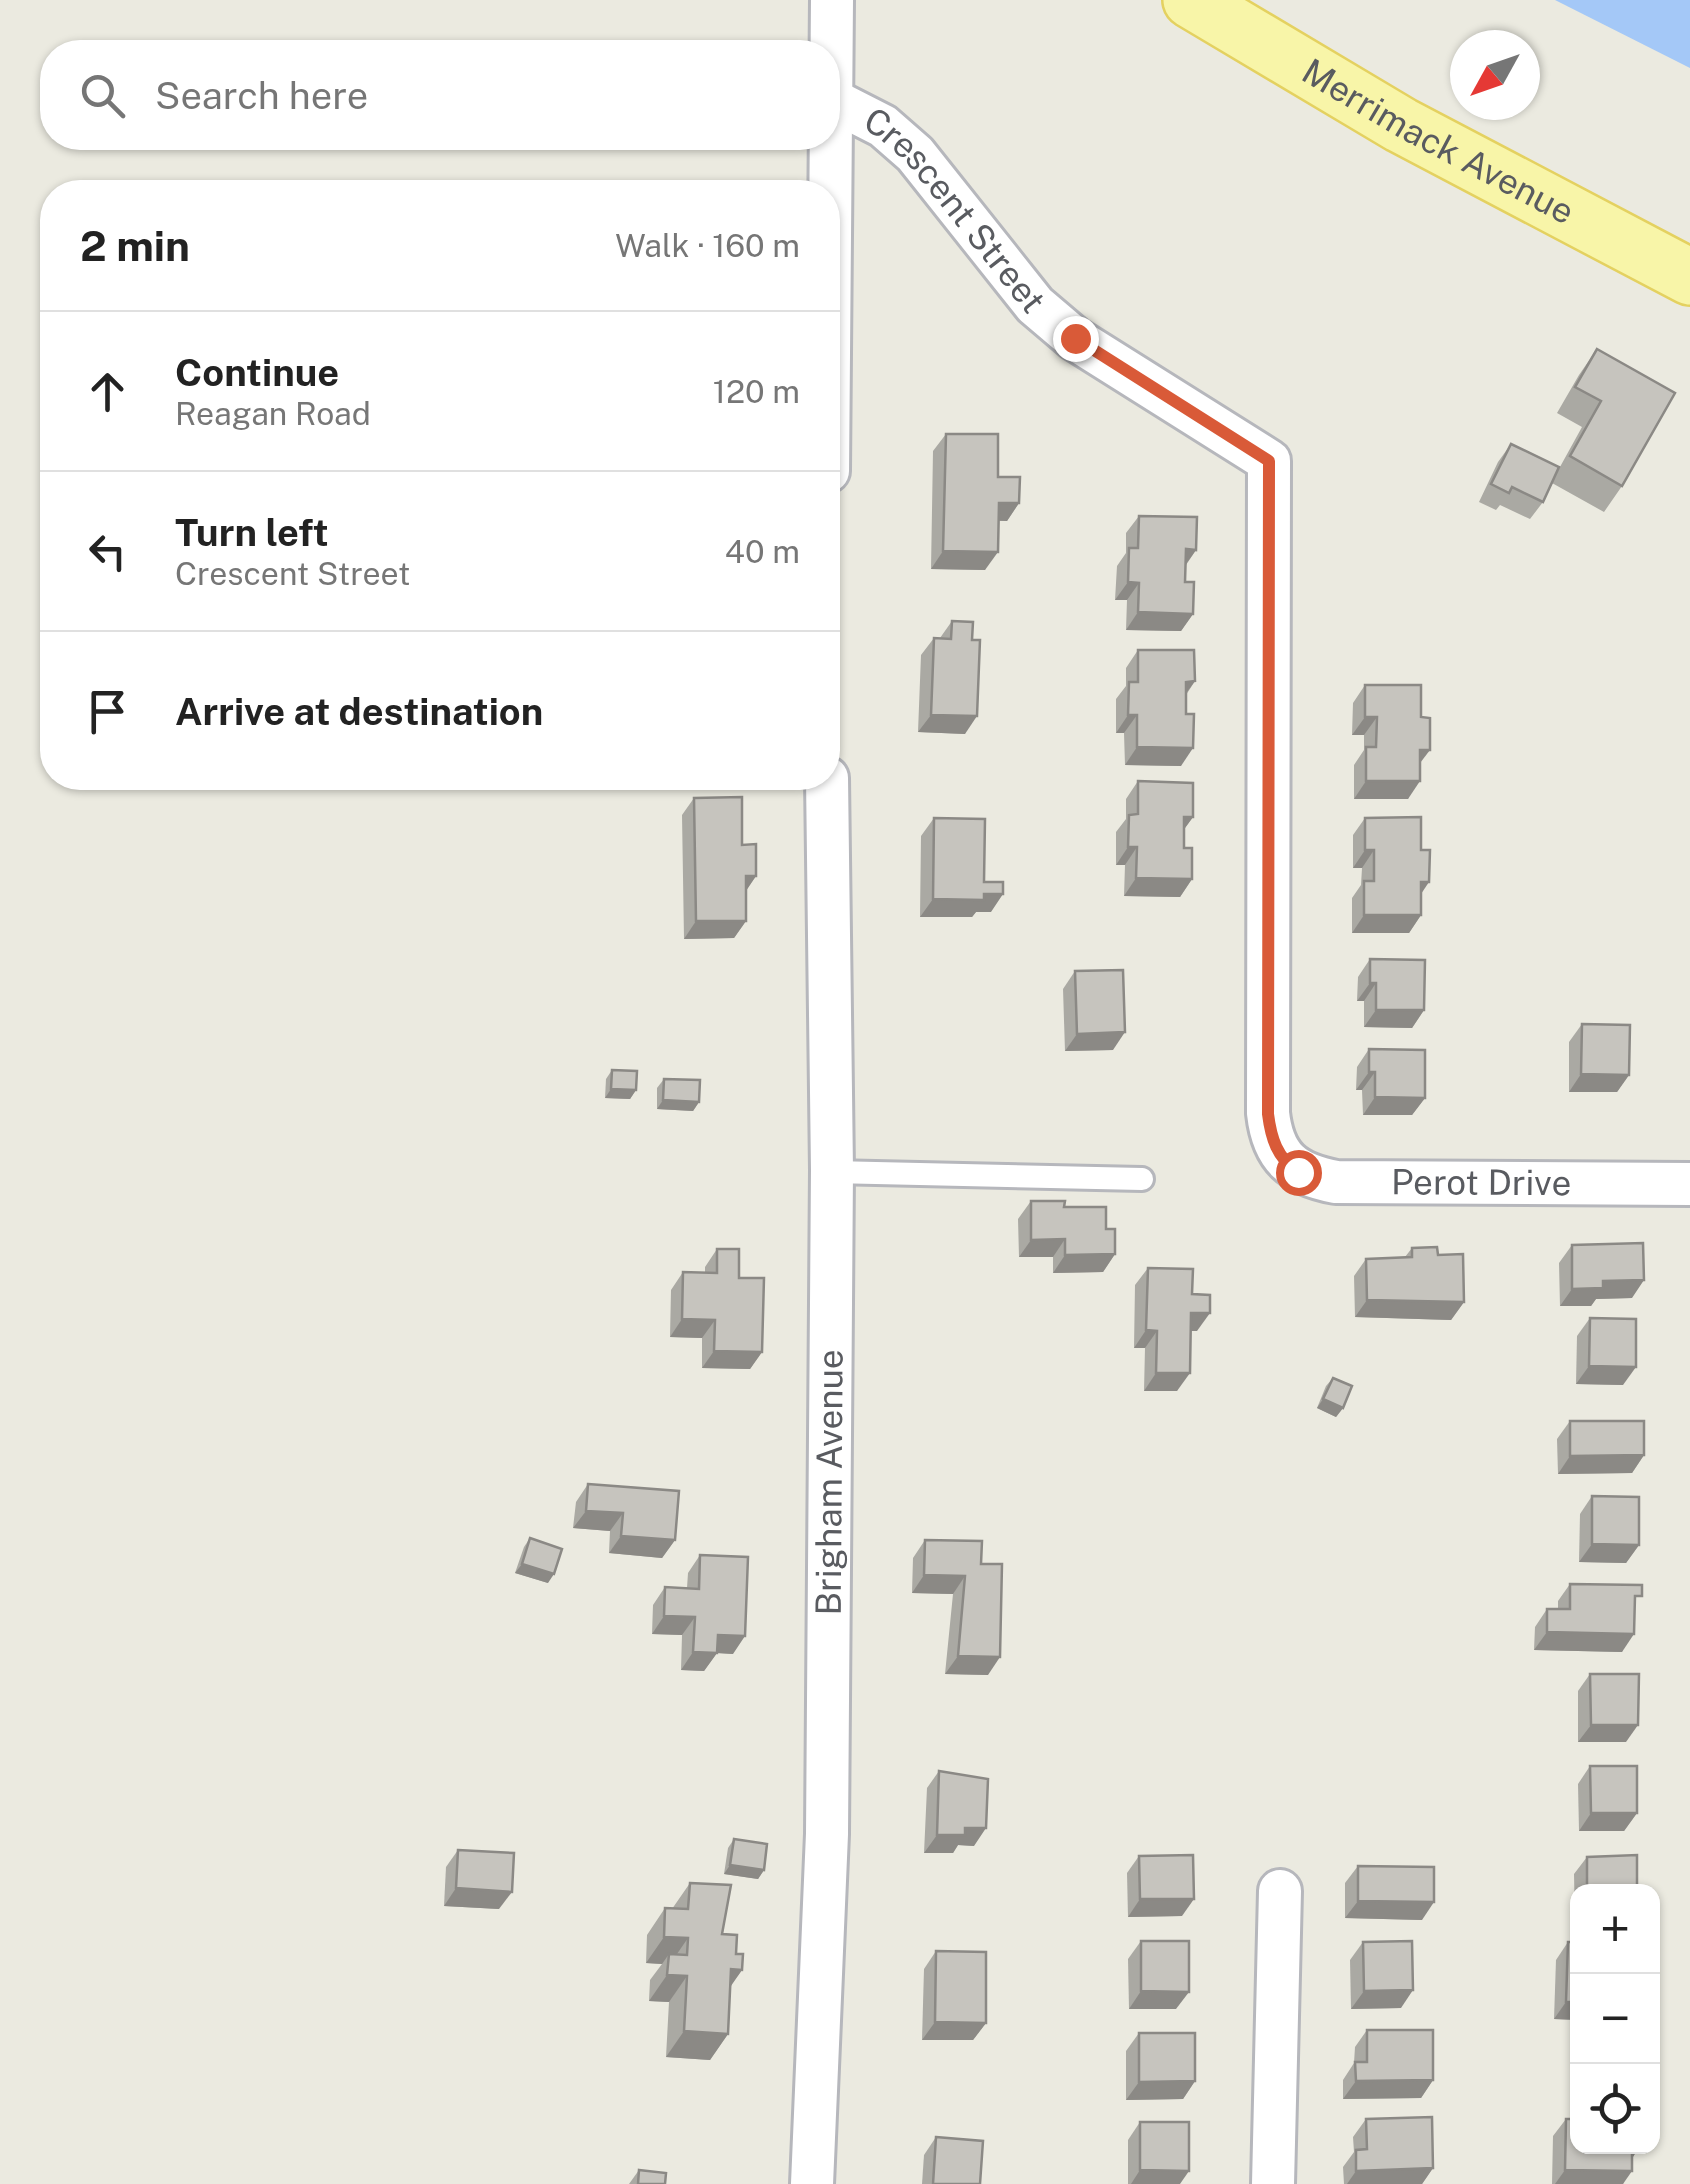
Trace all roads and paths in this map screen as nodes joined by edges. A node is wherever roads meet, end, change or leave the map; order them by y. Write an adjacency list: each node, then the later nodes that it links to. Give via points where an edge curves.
1 (832, 0): 3 (street)
2 (1191, 0): 7 (main road, Merrimack Avenue, via 1401,125)
3 (832, 40)
4 (840, 104): 9 (street, Crescent Street, via 884,126 915,154 1035,305 1075,338 1269,461 1268,1114)
5 (831, 150): 6 (street)
6 (831, 180)
7 (1690, 278)
8 (827, 790): 10 (street, Brigham Avenue)
9 (1280, 1156): 12 (street, Perot Drive, via 1298,1172 1336,1182)
10 (832, 1172): 11 (lane); 14 (street, Brigham Avenue, via 827,1834)
11 (1142, 1179)
12 (1690, 1184)
13 (1280, 1891): 15 (street)
14 (812, 2184)
15 (1272, 2184)

